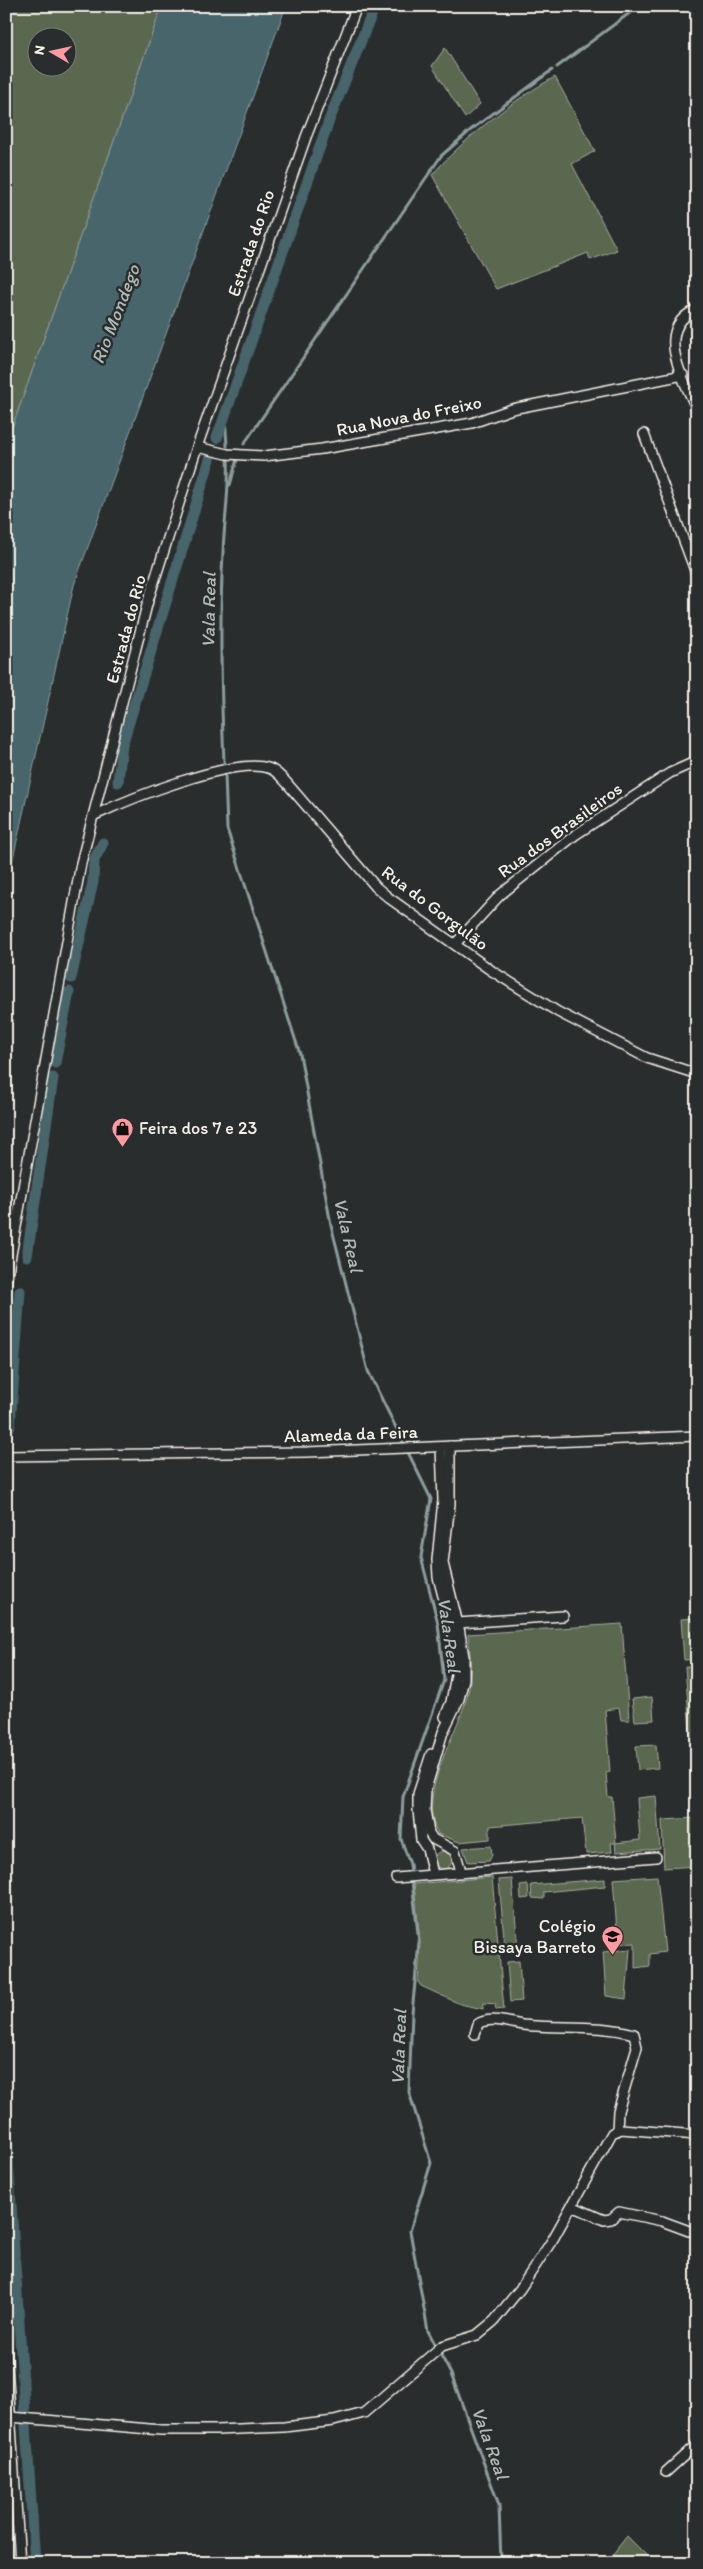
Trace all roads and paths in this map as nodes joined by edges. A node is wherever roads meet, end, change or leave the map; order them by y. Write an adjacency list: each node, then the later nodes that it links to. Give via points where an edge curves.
1 (357, 6): 6 (street, Estrada do Rio, via 306,137)
2 (697, 309): 3 (street, via 681,320 674,332 672,343)
3 (683, 375): 4 (street); 6 (street, Rua Nova do Freixo, via 512,409 472,423 322,449 264,456 226,454)
4 (697, 410)
5 (644, 434): 7 (street)
6 (198, 447): 9 (street, Estrada do Rio, via 148,601)
7 (697, 576)
8 (697, 761): 10 (street, Rua dos Brasileiros, via 670,773 560,847 500,895)
9 (95, 815): 10 (street, Rua do Gorgulão, via 162,787 218,771 267,767 286,782 376,887); 12 (street, Estrada do Rio, via 81,863)
10 (456, 944): 11 (street, Rua do Gorgulão, via 558,1012 647,1058)
11 (697, 1074)
12 (6, 1283)
13 (697, 1436): 14 (street, Alameda da Feira)
14 (445, 1446): 15 (street, Alameda da Feira, via 178,1455); 17 (street, via 450,1504 443,1563); 19 (street, via 437,1560 458,1668 451,1702 418,1794 421,1840)
15 (6, 1456)
16 (563, 1616): 17 (street)
17 (458, 1623): 18 (street, via 464,1678 426,1789 429,1833)
18 (438, 1843): 19 (street); 21 (street, via 455,1850)
19 (429, 1856): 22 (street)
20 (656, 1857): 21 (street)
21 (461, 1872): 22 (street)
22 (433, 1874): 23 (street)
23 (396, 1878)
24 (475, 2034): 25 (street, via 478,2024 488,2020 539,2027 613,2028 634,2034 637,2047 618,2111)
25 (618, 2131): 26 (street); 27 (street, via 612,2133)
26 (697, 2135)
27 (572, 2206): 28 (street, via 604,2220 619,2212 662,2221); 30 (street, via 520,2288 494,2320 477,2335 442,2346 364,2412 334,2421 284,2427 170,2430)
28 (689, 2231)
29 (6, 2350): 30 (street)
30 (10, 2417): 33 (street)
31 (697, 2444): 32 (street)
32 (666, 2472)
33 (20, 2563)

